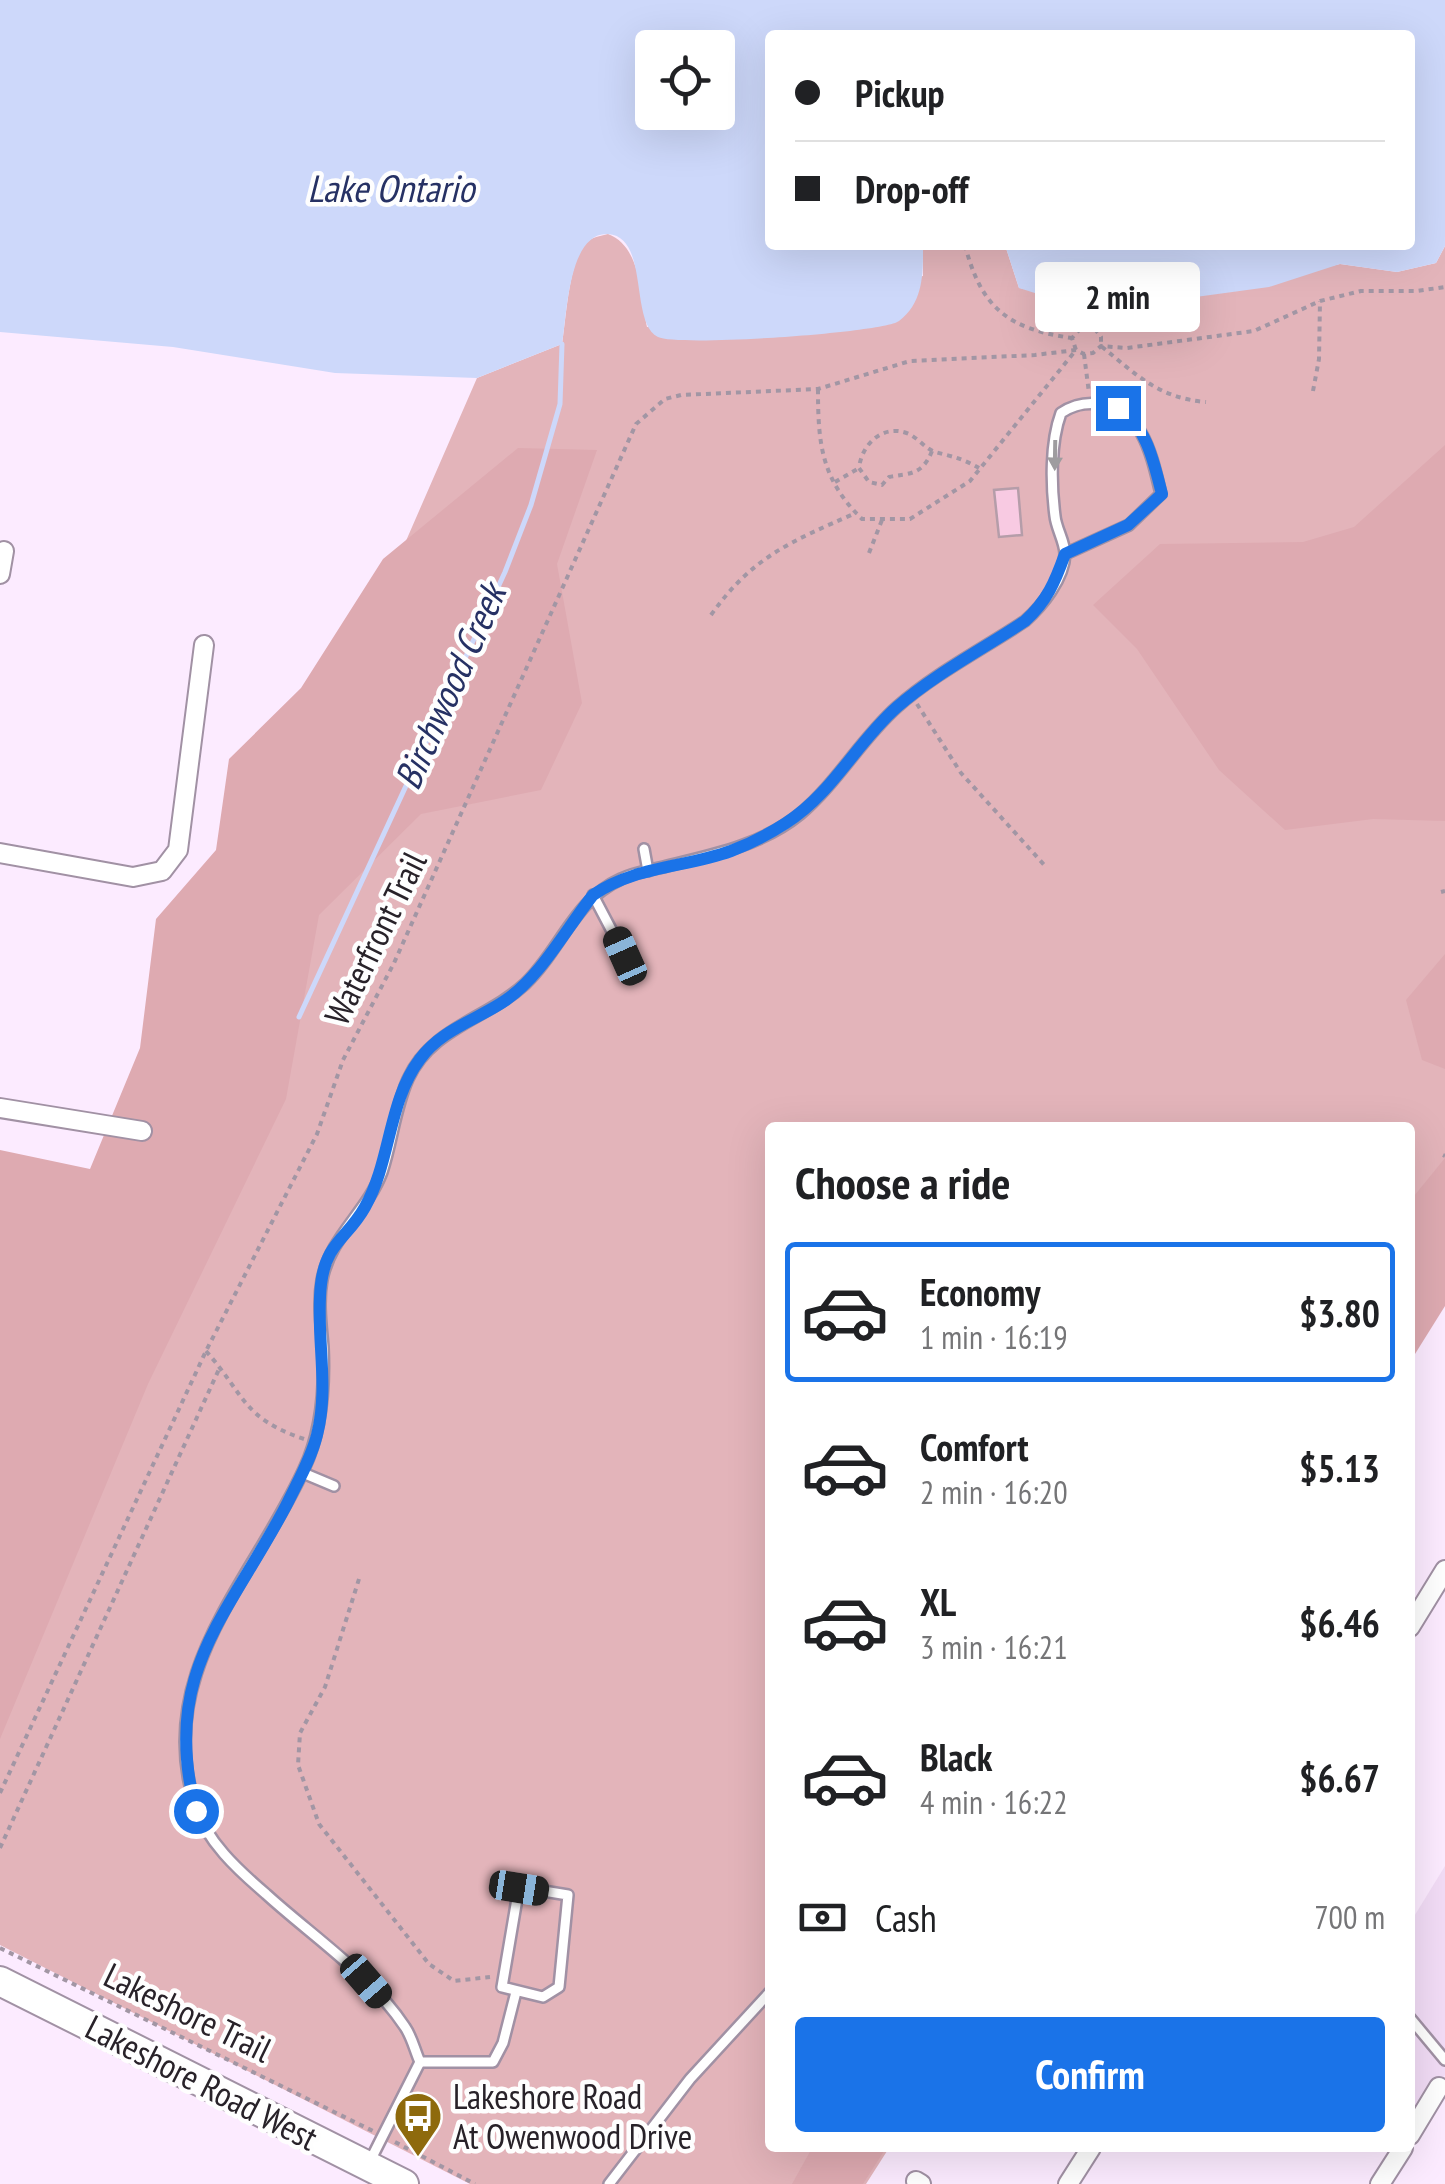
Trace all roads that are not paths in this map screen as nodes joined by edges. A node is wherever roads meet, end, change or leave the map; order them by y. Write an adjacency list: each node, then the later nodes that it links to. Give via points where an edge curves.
1 (4, 551): 3 (street)
2 (1065, 554): 2 (lane, one-way to 2, via 1128,525 1162,494 1145,440 1130,415 1108,404 1076,405 1062,413 1055,433 1055,518); 7 (lane, via 1050,594 1025,621 895,709 799,815 729,852)
3 (0, 574)
4 (204, 645): 6 (street, via 178,850 162,872 133,878)
5 (644, 849): 7 (lane)
6 (0, 853)
7 (648, 870): 8 (lane)
8 (593, 895): 9 (lane); 12 (lane, via 526,984 441,1036 408,1080 382,1172 364,1210 332,1247 322,1281 323,1390)
9 (625, 956)
10 (0, 1108): 11 (street)
11 (142, 1132)
12 (303, 1473): 13 (lane); 21 (lane, via 218,1621 189,1690 189,1782 196,1811 234,1866 366,1981 406,2028)
13 (334, 1486)
14 (1445, 1570): 15 (street)
15 (1415, 1619)
16 (0, 1981): 26 (main road, Lakeshore Road West)
17 (516, 1992): 17 (lane, via 543,1998 558,1988 568,1895 519,1888 502,1975 502,1986); 21 (lane, via 493,2062)
18 (765, 1997): 28 (lane)
19 (1415, 2024): 20 (lane)
20 (1445, 2060)
21 (420, 2062): 26 (lane)
22 (1442, 2082): 23 (street)
23 (1417, 2108)
24 (1088, 2152): 29 (street)
25 (1400, 2152): 30 (street)
26 (368, 2166): 27 (main road, Lakeshore Road West)
27 (404, 2184)
28 (608, 2184)
29 (1068, 2184)
30 (1380, 2184)

